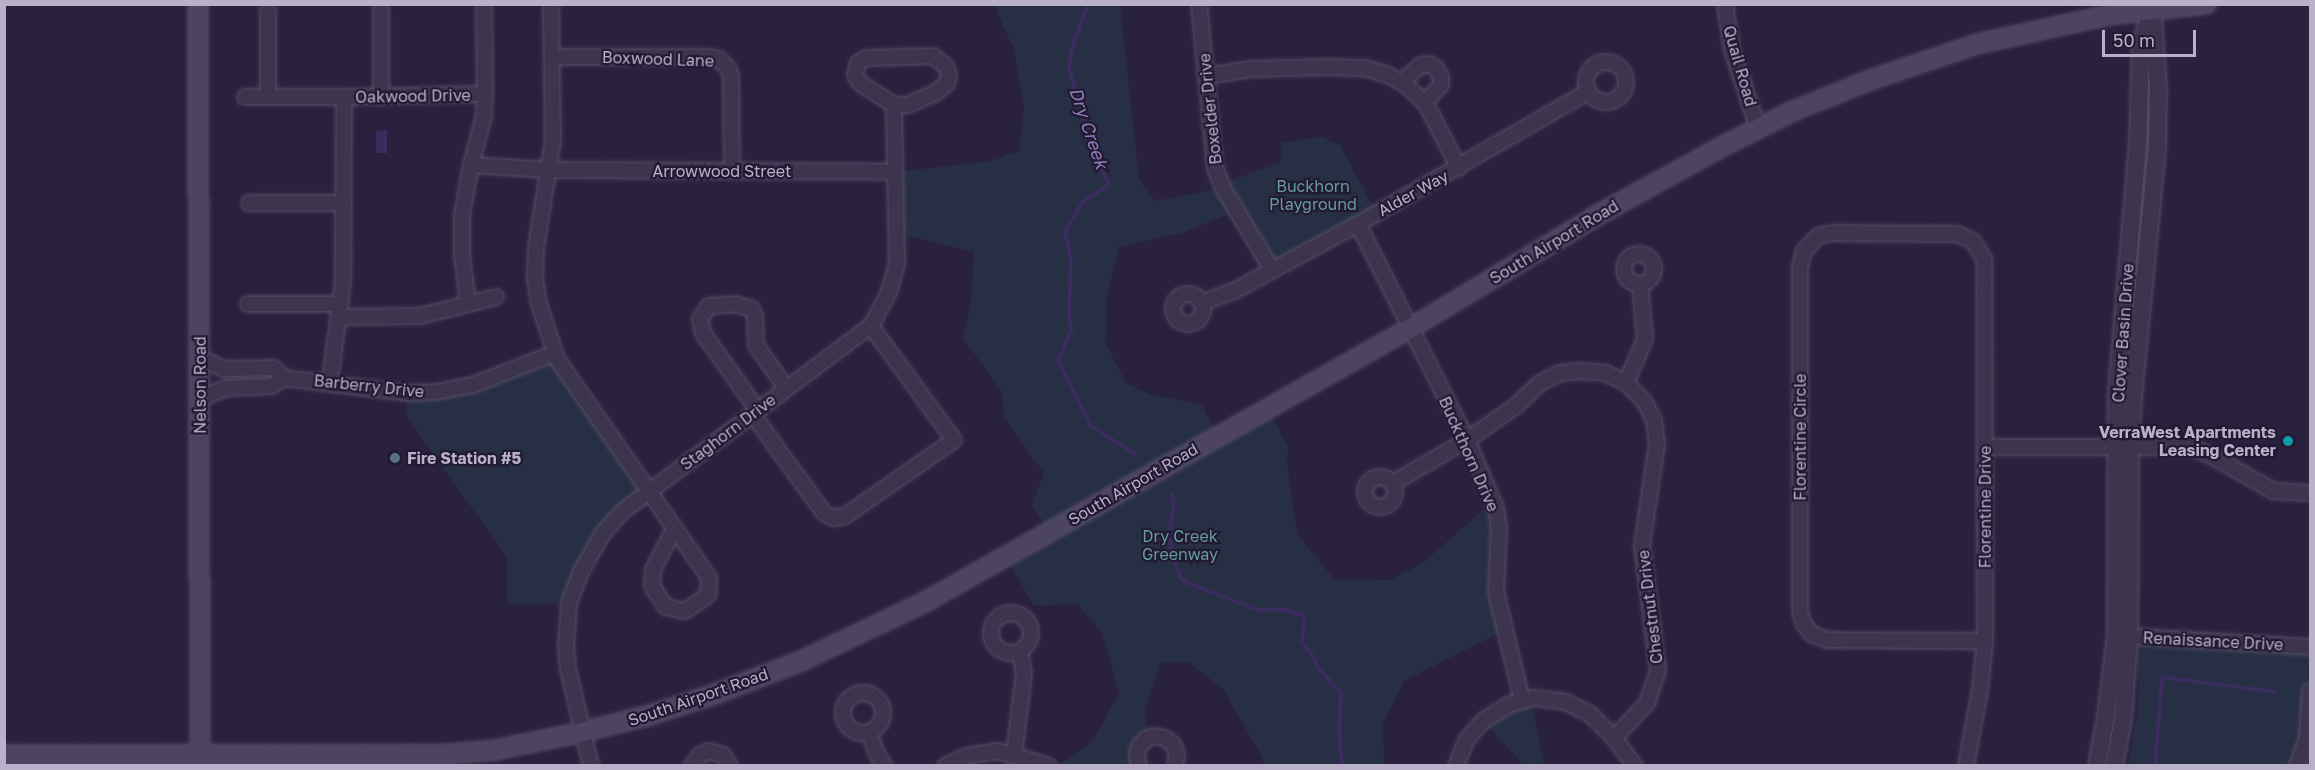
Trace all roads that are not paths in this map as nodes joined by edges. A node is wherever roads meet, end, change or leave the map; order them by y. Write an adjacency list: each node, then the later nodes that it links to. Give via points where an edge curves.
1 (198, 4): 41 (main road, Nelson Road)
2 (551, 4): 10 (street)
3 (1198, 4): 11 (street, Boxelder Drive)
4 (1725, 4): 21 (street, Quail Road, via 1732,50)
5 (2206, 4): 6 (main road, South Airport Road)
6 (2152, 7): 21 (main road, South Airport Road, via 1977,44 1830,95); 49 (street, Clover Basin Drive, via 2157,61 2157,148)
7 (381, 9): 18 (street)
8 (484, 9): 14 (street)
9 (268, 11): 16 (street)
10 (552, 57): 24 (street, via 553,140); 25 (street, Boxwood Lane, via 719,59 731,76)
11 (1207, 76): 12 (street, via 1251,69 1357,68); 31 (street, Boxelder Drive, via 1217,174)
12 (1402, 82): 19 (street); 19 (street, via 1421,65 1436,68 1441,85)
13 (1588, 92): 23 (street, Alder Way)
14 (485, 94): 18 (street, Oakwood Drive); 22 (street, Oakwood Drive, via 484,116)
15 (245, 97): 16 (street)
16 (268, 97): 17 (street)
17 (344, 97): 18 (street, Oakwood Drive); 27 (street, Oakwood Drive)
18 (381, 97)
19 (1425, 102): 23 (street)
20 (894, 105): 20 (street, via 858,81 856,70 861,60 933,56 942,61 949,75 944,87 917,102); 26 (street, Staghorn Drive)
21 (1758, 128): 39 (main road, South Airport Road, via 1596,216)
22 (471, 165): 24 (street); 36 (street, Oakwood Drive, via 462,215)
23 (1460, 168): 29 (street, Alder Way)
24 (549, 170): 25 (street, Arrowwood Street); 40 (street, via 536,247 535,279)
25 (732, 171): 26 (street, Arrowwood Street)
26 (895, 172): 38 (street, Staghorn Drive, via 897,264 889,292)
27 (344, 202): 28 (street); 37 (street, Oakwood Drive)
28 (249, 203)
29 (1358, 224): 31 (street, Alder Way); 39 (street, Buckthorn Drive)
30 (1979, 248): 50 (street, Florentine Drive, via 1985,270); 56 (street, Florentine Circle, via 1970,238 1954,234 1833,233 1816,238 1804,251 1800,267 1800,611 1808,630 1827,640)
31 (1272, 270): 34 (street, Alder Way)
32 (1640, 284): 44 (street, via 1645,339)
33 (496, 297): 36 (street)
34 (1202, 303)
35 (248, 304): 37 (street)
36 (468, 304): 37 (street, via 420,316)
37 (340, 311): 43 (street, Oakwood Drive)
38 (871, 326): 45 (street, Staghorn Drive); 47 (street, via 954,440 845,516 833,518 824,513)
39 (1409, 328): 48 (street, Buckthorn Drive); 61 (main road, South Airport Road, via 925,602 842,644 715,694)
40 (555, 353): 43 (street, Barberry Drive, via 472,385 436,392 407,393); 52 (street)
41 (200, 357): 42 (street, Barberry Drive, via 224,369 274,368); 46 (main road, Nelson Road)
42 (284, 378): 43 (street, Barberry Drive); 46 (street, Barberry Drive, via 272,386 226,388)
43 (330, 381)
44 (1626, 383): 48 (street, Chestnut Drive, via 1599,372 1560,374 1540,383 1516,406); 63 (street, Chestnut Drive, via 1647,406 1656,430 1657,450 1642,546 1658,671 1647,703)
45 (786, 388): 47 (street, Staghorn Drive); 47 (street, via 756,345 752,309 735,304 709,306 700,319 703,333)
46 (200, 399): 66 (main road, Nelson Road)
47 (756, 413): 52 (street, Staghorn Drive)
48 (1467, 440): 51 (street, Chestnut Drive); 60 (street, Buckthorn Drive, via 1498,515 1496,592)
49 (2123, 446): 50 (street); 53 (street, via 2191,447 2273,491); 55 (street, Clover Basin Drive)
50 (1985, 447): 56 (street, Florentine Drive)
51 (1393, 483)
52 (649, 491): 54 (street); 61 (street, Staghorn Drive, via 603,534 569,603 567,657)
53 (2310, 493)
54 (674, 529): 54 (street, via 653,570 652,586 668,609 685,611 708,596 710,582)
55 (2122, 636): 57 (street, Renaissance Drive); 79 (street, Clover Basin Drive); 80 (street, Clover Basin Drive, via 2123,719)
56 (1984, 641): 78 (street, Florentine Drive, via 1980,690)
57 (2310, 647)
58 (1020, 651): 65 (street, via 1024,669)
59 (2310, 691): 67 (street)
60 (1522, 700): 63 (street, via 1550,699 1574,705 1590,714); 76 (street, via 1483,720 1467,739)
61 (583, 732): 66 (main road, South Airport Road, via 495,750 449,754); 68 (street, Staghorn Drive)
62 (869, 732): 71 (street)
63 (1614, 738): 77 (street)
64 (4, 754): 66 (main road, South Airport Road)
65 (1014, 754): 72 (street, via 985,752); 73 (street)
66 (200, 760)
67 (2302, 764)
68 (591, 765)
69 (692, 765): 70 (street, via 700,755 713,752 723,755)
70 (730, 765)
71 (885, 765)
72 (945, 765)
73 (1050, 765)
74 (1139, 765): 75 (street, via 1139,746 1155,736 1173,744 1177,754)
75 (1175, 765)
76 (1456, 765)
77 (1635, 765)
78 (1966, 765)
79 (2097, 765)
80 (2114, 765)

